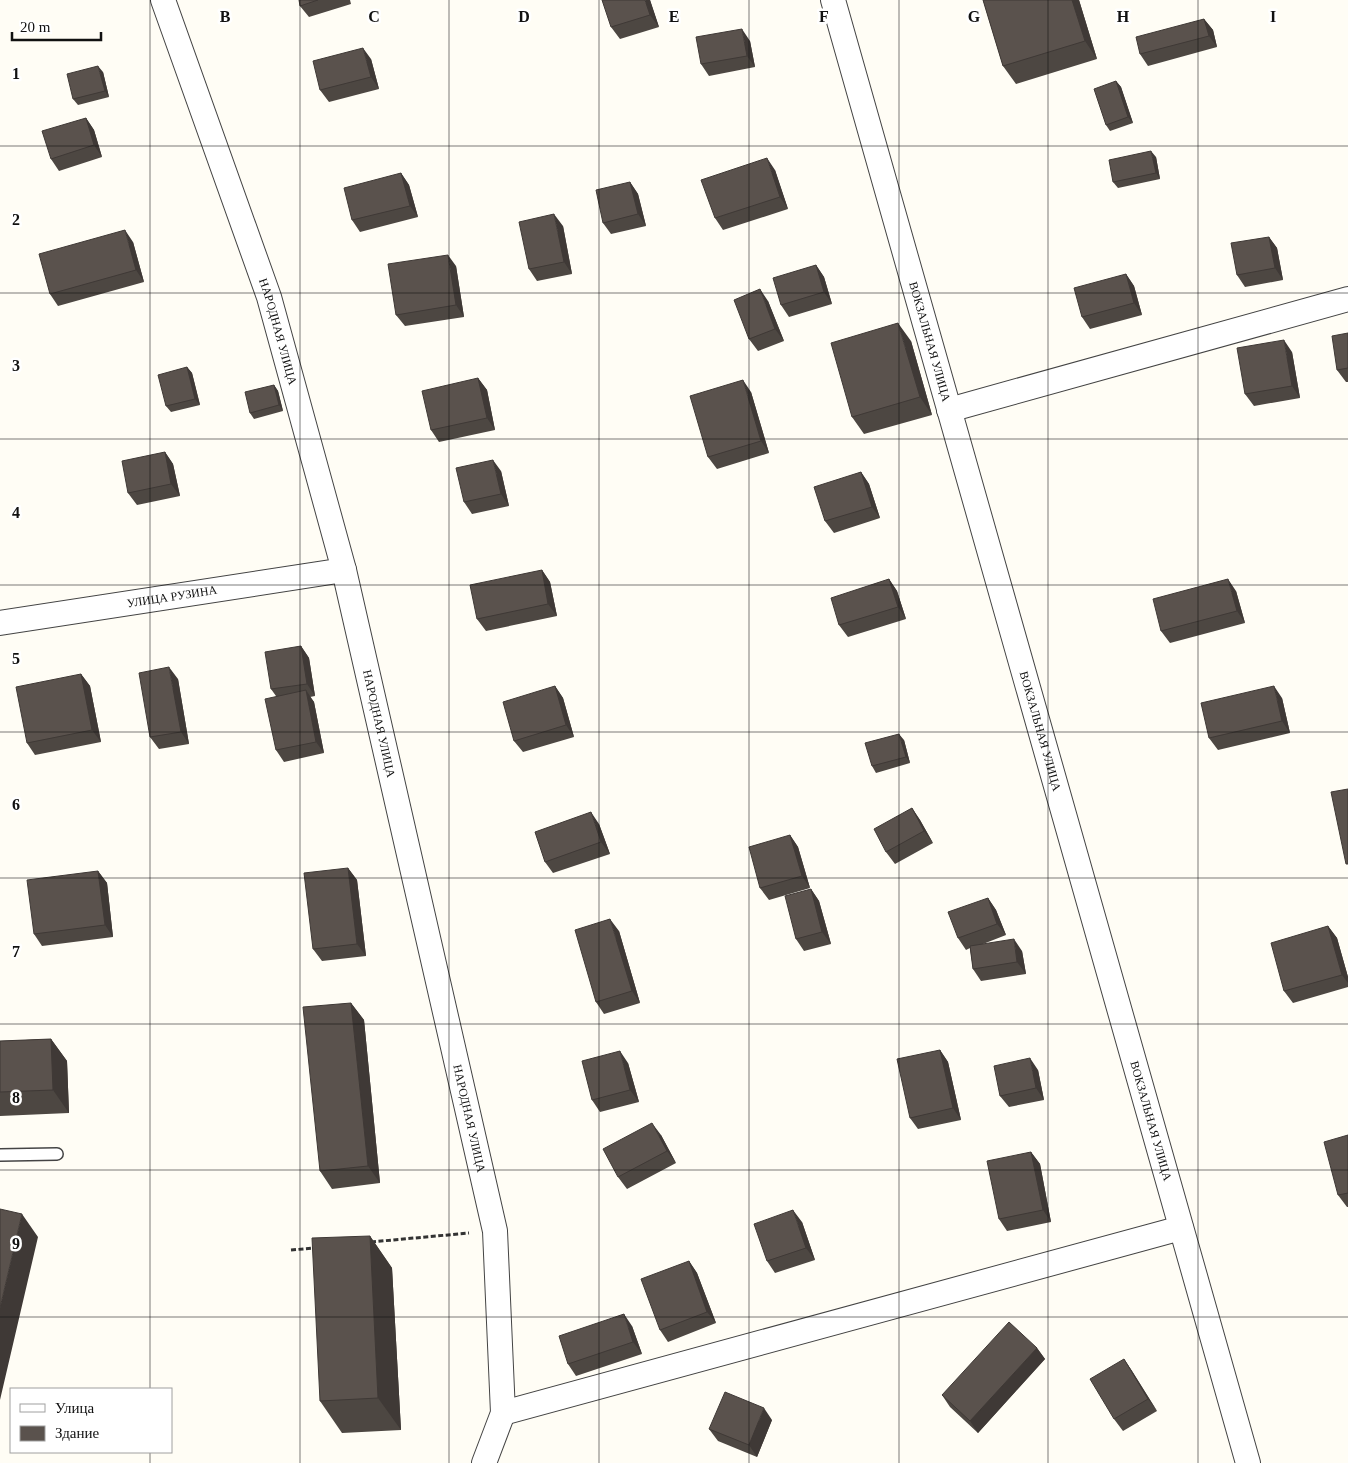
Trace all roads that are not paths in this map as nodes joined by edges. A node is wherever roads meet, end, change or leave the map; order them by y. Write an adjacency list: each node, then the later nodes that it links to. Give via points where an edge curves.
1 (163, 0): 5 (street, НАРОДНАЯ УЛИЦА, via 270,297)
2 (833, 0): 4 (street, ВОКЗАЛЬНАЯ УЛИЦА)
3 (1348, 299): 4 (street)
4 (949, 410): 9 (street, ВОКЗАЛЬНАЯ УЛИЦА)
5 (344, 570): 6 (street, УЛИЦА РУЗИНА); 10 (street, НАРОДНАЯ УЛИЦА, via 495,1231)
6 (0, 623)
7 (57, 1154): 8 (lane)
8 (0, 1155)
9 (1181, 1228): 10 (street); 12 (street, ВОКЗАЛЬНАЯ УЛИЦА)
10 (503, 1413): 11 (street, НАРОДНАЯ УЛИЦА)
11 (484, 1463)
12 (1248, 1463)

